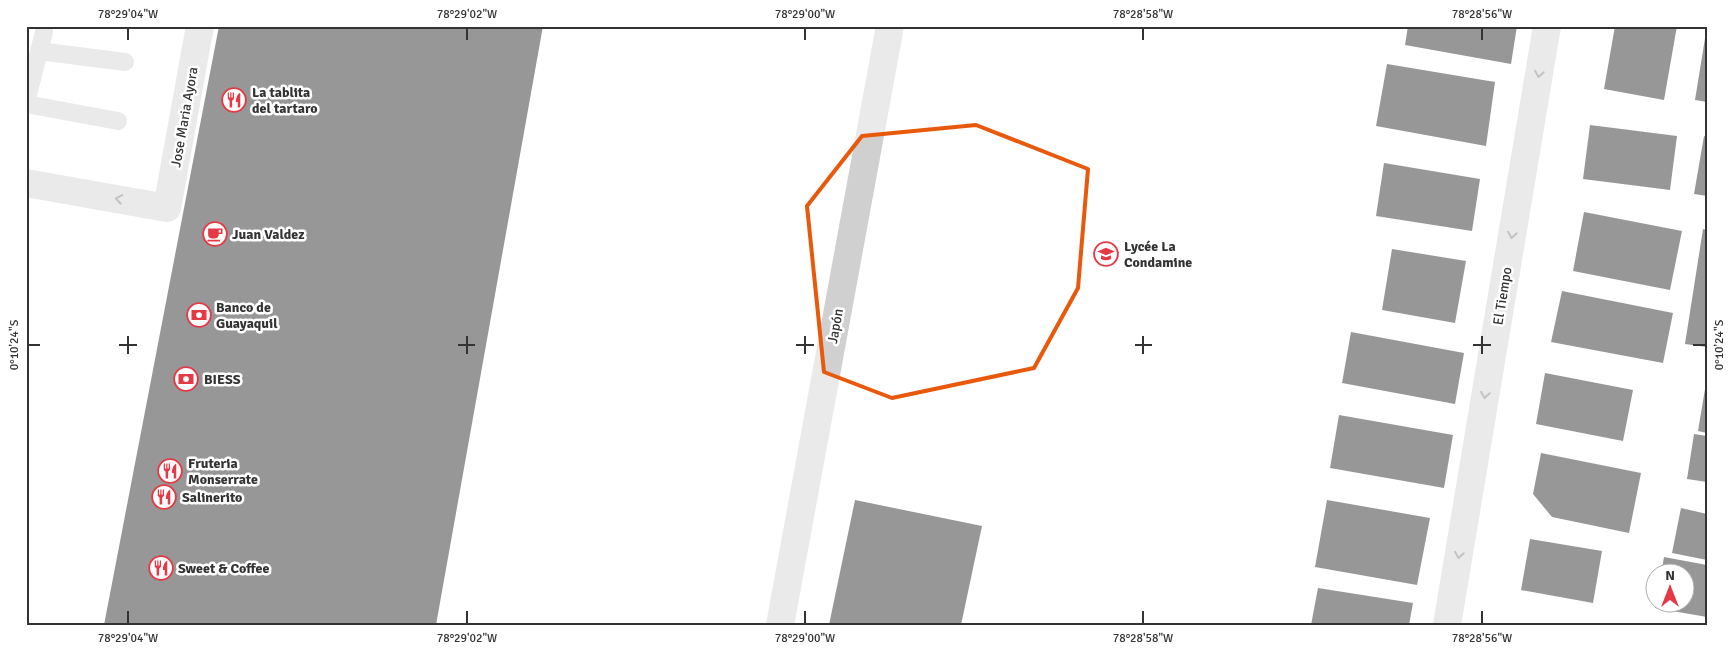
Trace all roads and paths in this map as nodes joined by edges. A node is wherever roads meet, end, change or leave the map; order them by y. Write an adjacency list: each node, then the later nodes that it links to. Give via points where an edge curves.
1 (200, 26): 9 (street, Jose Maria Ayora, one-way to 9, via 167,208)
2 (890, 26): 10 (street, Japón)
3 (1546, 26): 11 (street, El Tiempo, one-way to 11)
4 (44, 32): 5 (lane)
5 (39, 51): 6 (lane); 7 (lane)
6 (125, 62)
7 (26, 103): 8 (lane)
8 (118, 121)
9 (26, 183)
10 (780, 625)
11 (1447, 625)

